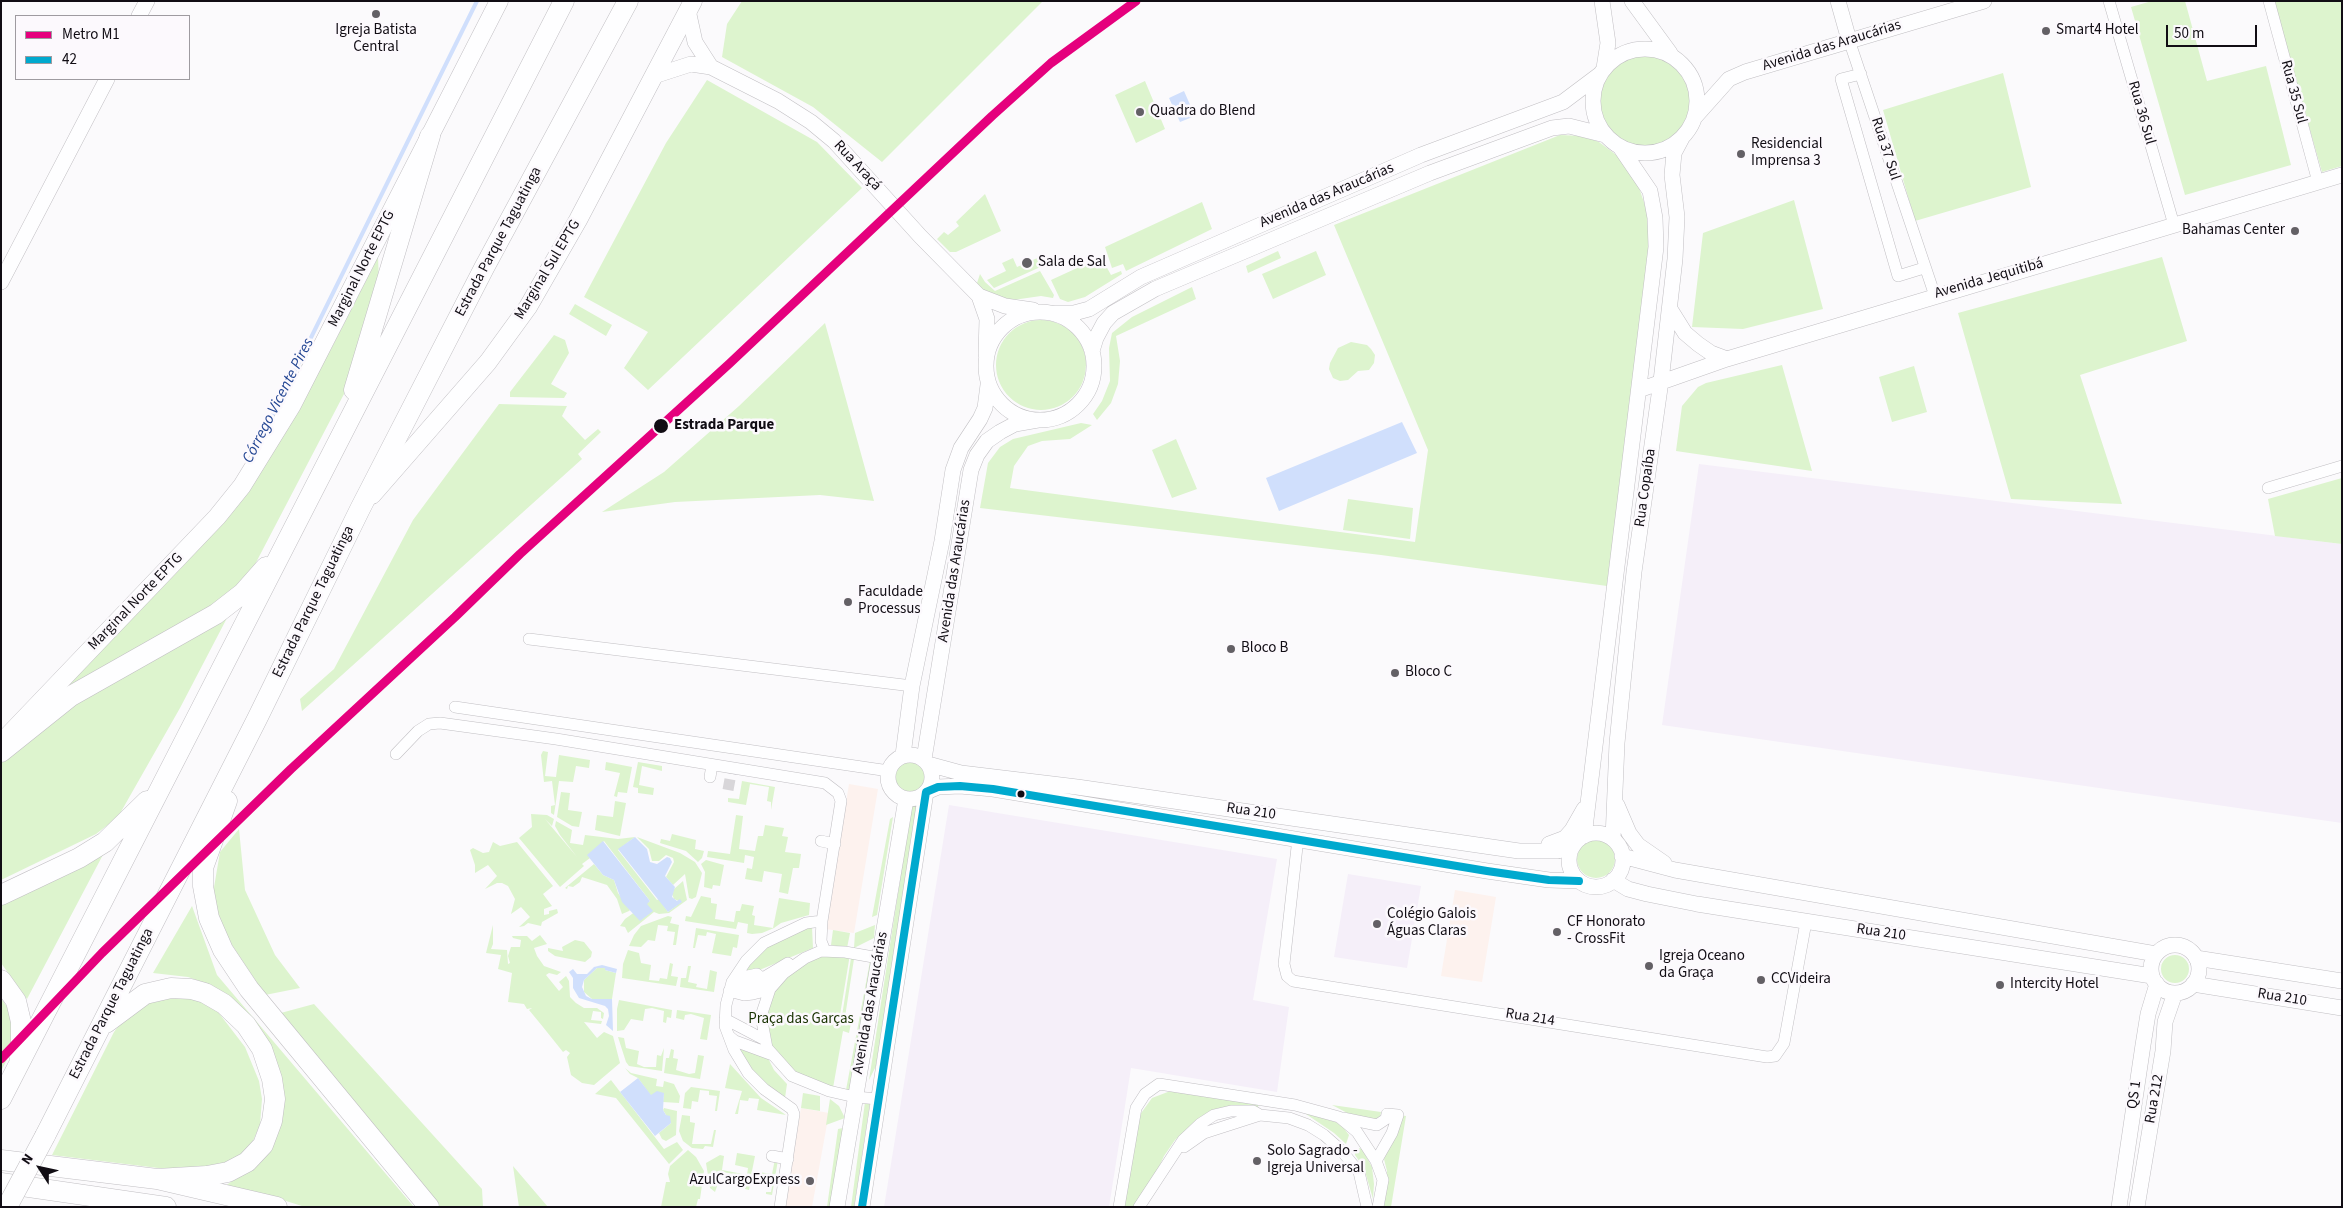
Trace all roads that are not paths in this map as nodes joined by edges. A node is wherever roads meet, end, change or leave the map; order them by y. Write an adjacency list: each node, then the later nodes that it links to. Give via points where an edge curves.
1 (147, 1): 12 (main road)
2 (499, 1): 22 (main road, Marginal Norte EPTG)
3 (564, 1): 43 (highway)
4 (628, 1): 48 (highway, Estrada Parque Taguatinga, via 484,268)
5 (1602, 1): 16 (main road, via 1608,43)
6 (1632, 1): 14 (main road)
7 (1838, 1): 13 (main road, Rua 37 Sul)
8 (1984, 1): 13 (main road, Avenida das Araucárias)
9 (2109, 1): 29 (street, Rua 36 Sul)
10 (2269, 1): 28 (street, Rua 35 Sul)
11 (691, 6): 15 (main road, via 695,42); 18 (main road, Marginal Sul EPTG)
12 (140, 15)
13 (1849, 40): 17 (street, Rua 37 Sul); 20 (main road, Avenida das Araucárias, via 1728,79)
14 (1670, 53): 16 (main road, via 1652,48 1634,49 1617,56); 20 (main road, via 1684,64 1694,80 1698,99)
15 (711, 67): 18 (main road, Rua Araçá, via 691,64); 32 (main road, Rua Araçá, via 778,101 834,141)
16 (1602, 72): 21 (main road, via 1594,90 1593,106); 25 (main road, Avenida das Araucárias, via 1563,102)
17 (1861, 74): 30 (street, Rua 37 Sul); 30 (street, via 1841,79 1898,276)
18 (654, 76): 48 (main road, Marginal Sul EPTG, via 578,220 528,306 488,362)
19 (106, 80): 31 (main road)
20 (1695, 117): 23 (main road)
21 (1605, 135): 24 (main road); 26 (main road, Avenida das Araucárias, via 1569,126 1552,128)
22 (430, 136): 43 (highway); 56 (main road, Marginal Norte EPTG, via 292,405 242,486 217,517)
23 (1682, 138): 24 (main road, via 1665,149 1645,153); 34 (main road, Rua Copaíba, via 1674,153 1672,175 1677,217)
24 (1620, 147): 41 (main road, Rua Copaíba, via 1650,191 1655,218 1656,247)
25 (1422, 155): 26 (main road); 35 (main road, Avenida das Araucárias, via 1141,277 1089,309 1074,314)
26 (1430, 173): 36 (main road, Avenida das Araucárias, via 1155,289 1113,313 1100,330)
27 (2342, 175): 28 (main road, Avenida Jequitibá)
28 (2318, 182): 29 (main road, Avenida Jequitibá)
29 (2174, 225): 33 (main road, Avenida Jequitibá)
30 (1924, 268): 33 (street, Rua 37 Sul)
31 (1, 282)
32 (979, 296): 35 (main road, Rua Araçá, via 1005,306); 37 (main road, Rua Araçá, via 987,319)
33 (1935, 296): 38 (main road, Avenida Jequitibá)
34 (1670, 309): 38 (main road, via 1685,332 1698,344); 39 (main road, Rua Copaíba)
35 (1047, 312): 36 (main road, via 1071,321 1084,334); 37 (main road, via 1022,314 1006,323 993,337)
36 (1092, 350): 42 (main road, via 1093,377 1081,401 1069,412)
37 (986, 354): 40 (main road)
38 (1727, 359): 39 (main road, Avenida Jequitibá)
39 (1661, 381): 41 (main road, Avenida Jequitibá); 67 (main road, Rua Copaíba, via 1634,572)
40 (988, 385): 42 (main road, via 1008,410 1022,418); 46 (main road, Avenida das Araucárias, via 985,408 961,448)
41 (1639, 390): 68 (main road, Rua Copaíba)
42 (1038, 420): 47 (main road, Avenida das Araucárias, via 1016,424 987,442 971,470)
43 (338, 442): 49 (highway)
44 (2342, 466): 45 (street)
45 (2268, 488)
46 (949, 495): 47 (main road, via 957,501); 50 (main road, Avenida das Araucárias)
47 (966, 499): 51 (main road, Avenida das Araucárias)
48 (360, 509): 55 (highway, Estrada Parque Taguatinga)
49 (288, 540): 57 (highway, via 243,593 216,614 71,696); 64 (highway)
50 (943, 540): 51 (main road, via 952,538); 53 (main road, Avenida das Araucárias)
51 (960, 544): 60 (main road, Avenida das Araucárias)
52 (529, 638): 53 (street)
53 (912, 686): 59 (main road, Avenida das Araucárias)
54 (455, 707): 62 (street)
55 (257, 720): 95 (highway, Estrada Parque Taguatinga); 114 (highway, via 203,868 209,918 223,950 249,989)
56 (1, 744)
57 (1, 752)
58 (396, 754): 61 (street, via 418,731 440,723)
59 (903, 756): 60 (main road, via 914,755); 62 (main road)
60 (926, 761): 65 (main road, via 932,778); 74 (main road, Rua 210, via 961,773 1087,788)
61 (716, 766): 63 (street); 72 (street, via 832,787 841,801)
62 (888, 771): 66 (main road, via 893,792)
63 (714, 778)
64 (162, 785): 79 (highway, via 105,842); 98 (highway)
65 (926, 792): 66 (main road); 70 (main road, Rua 210, via 938,787 960,786 993,790); 101 (main road, Avenida das Araucárias)
66 (906, 799): 85 (main road, Avenida das Araucárias)
67 (1614, 800): 71 (main road, Rua Copaíba); 76 (main road, via 1638,845)
68 (1587, 804): 73 (main road, Rua Copaíba); 74 (main road, via 1580,820 1565,838)
69 (821, 837): 72 (street)
70 (1298, 838): 78 (main road, Rua 210, via 1541,879); 81 (street, Rua 214, via 1284,964 1287,976 1293,981 1767,1057 1775,1056 1784,1043)
71 (1613, 839): 73 (main road, via 1599,833); 75 (main road)
72 (835, 840): 80 (street)
73 (1579, 840): 74 (main road, Rua 210, via 1558,852); 78 (main road, via 1570,854 1569,864)
74 (1519, 851)
75 (1622, 856): 76 (main road, Rua 210); 77 (main road, via 1622,865)
76 (1675, 870): 83 (main road, Rua 210)
77 (1613, 880): 78 (main road, via 1596,887); 81 (main road, Rua 210, via 1646,894)
78 (1579, 881)
79 (1, 895)
80 (822, 921): 82 (street, via 821,941); 91 (street, via 806,924 764,943 746,961)
81 (1806, 922): 89 (main road, Rua 210)
82 (825, 951): 84 (street); 85 (street)
83 (2156, 954): 86 (main road, via 2169,945 2177,945 2185,947); 89 (main road, via 2152,961)
84 (811, 955): 87 (street); 91 (street, via 806,953 763,979 757,974)
85 (879, 958): 99 (main road, Avenida das Araucárias)
86 (2196, 958): 90 (main road, Rua 210); 92 (main road, via 2198,972)
87 (784, 973): 91 (street, via 761,992 744,996); 97 (street, via 770,990 762,1010 762,1027)
88 (1, 980): 98 (highway, via 16,1001 21,1022 21,1046)
89 (2154, 980): 93 (main road, via 2162,989); 122 (main road, QS 1)
90 (2342, 980)
91 (733, 982): 96 (street)
92 (2192, 984): 93 (main road); 94 (main road, Rua 210)
93 (2175, 992): 123 (main road, Rua 212, via 2165,1022)
94 (2342, 1008)
95 (100, 1027): 107 (highway, via 145,994 171,988 191,989 224,1004 246,1025 262,1049 275,1099 272,1121 263,1145 247,1162 228,1172); 110 (highway, Estrada Parque Taguatinga, bridge)
96 (726, 1027): 97 (street); 97 (street, via 735,1040); 104 (street, via 734,1050 748,1073 792,1109 794,1120)
97 (769, 1048): 99 (street, via 792,1076 829,1091)
98 (13, 1074): 100 (highway)
99 (855, 1097): 101 (street); 116 (main road, Avenida das Araucárias)
100 (1, 1099)
101 (879, 1099): 117 (main road, Avenida das Araucárias)
102 (1339, 1117): 106 (street, via 1357,1132); 106 (street, via 1372,1125 1383,1122 1387,1114 1398,1116); 118 (street, via 1296,1105 1159,1084 1145,1094 1136,1108)
103 (772, 1153): 104 (street)
104 (788, 1156): 115 (street)
105 (1, 1160): 107 (highway)
106 (1376, 1161): 121 (street, via 1383,1180)
107 (157, 1179): 113 (highway)
108 (1, 1183): 109 (highway)
109 (91, 1197): 111 (highway); 112 (highway)
110 (7, 1207)
111 (110, 1207)
112 (166, 1207)
113 (277, 1207)
114 (429, 1207)
115 (780, 1207)
116 (837, 1207)
117 (862, 1207)
118 (1119, 1207)
119 (1139, 1207): 120 (street, via 1183,1140 1200,1124 1214,1115 1253,1111 1260,1115 1289,1118 1324,1134 1359,1172)
120 (1367, 1207)
121 (1378, 1207)
122 (2119, 1207)
123 (2137, 1207)

